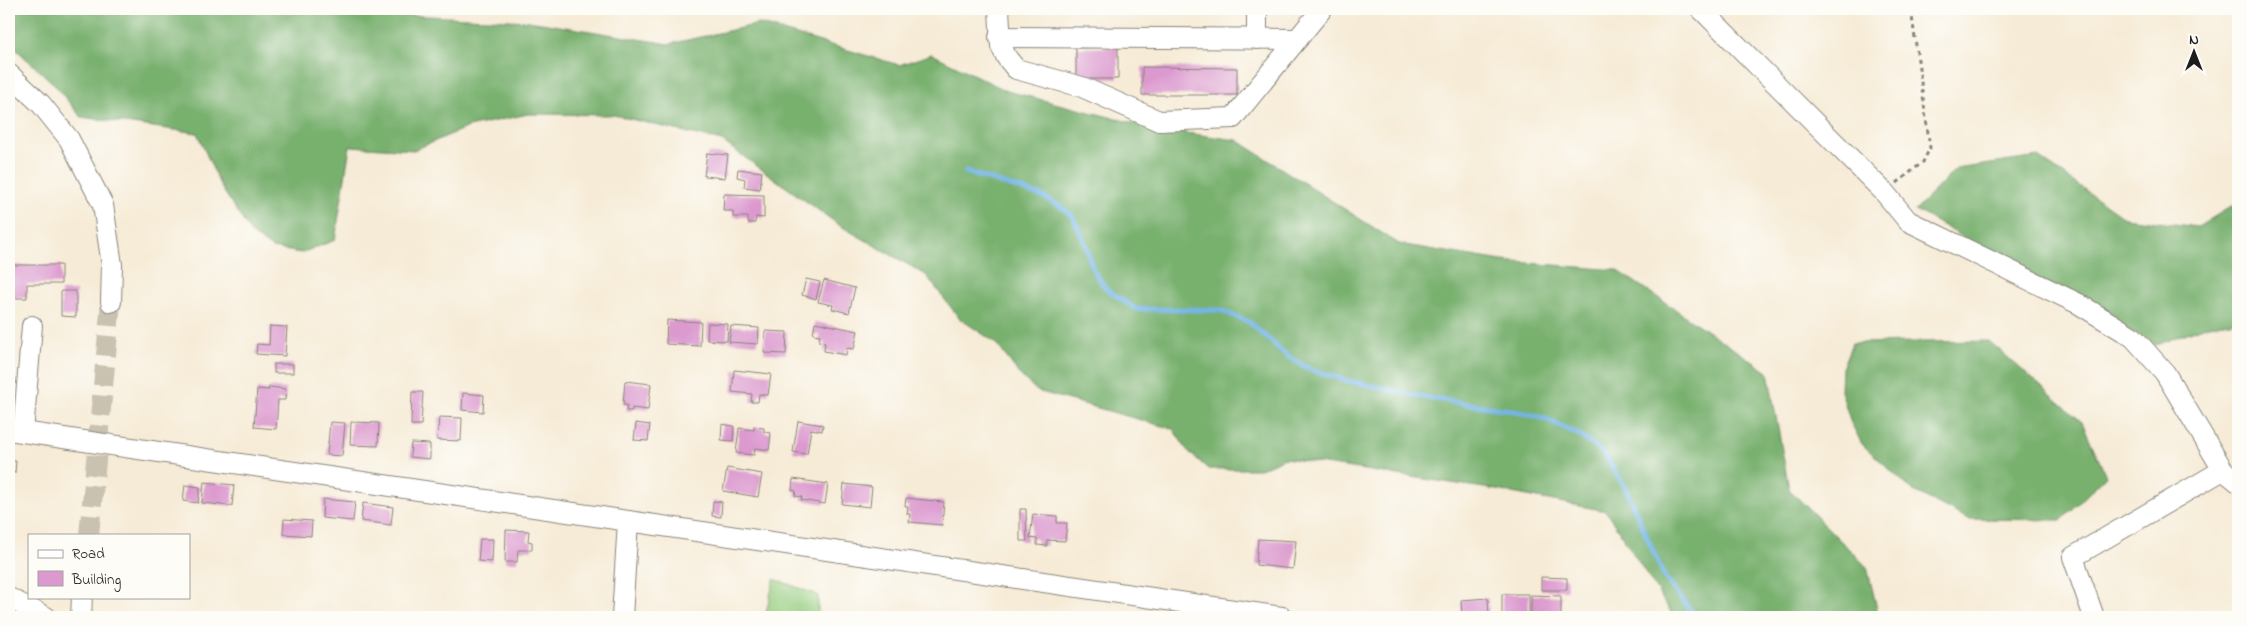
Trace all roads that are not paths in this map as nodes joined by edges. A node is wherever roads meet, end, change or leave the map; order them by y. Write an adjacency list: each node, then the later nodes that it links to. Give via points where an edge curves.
1 (999, 9): 5 (street)
2 (1258, 9): 6 (street)
3 (1701, 9): 13 (street, via 1884,192 1908,221 2079,304 2133,337 2165,373)
4 (1315, 13): 7 (street)
5 (999, 37): 6 (street); 7 (street, via 1007,58 1016,69 1082,87 1159,121 1233,118)
6 (1257, 39): 7 (street)
7 (1298, 39)
8 (9, 74): 9 (street, via 41,104 69,139 103,205 112,265)
9 (111, 302)
10 (32, 326): 11 (street)
11 (17, 409): 12 (street)
12 (16, 431): 14 (street)
13 (2231, 476): 21 (street, via 2073,557)
14 (628, 521): 19 (street); 20 (street)
15 (9, 598): 17 (street)
16 (82, 598): 18 (street)
17 (46, 617)
18 (80, 617)
19 (622, 617)
20 (1282, 617)
21 (2094, 617)

